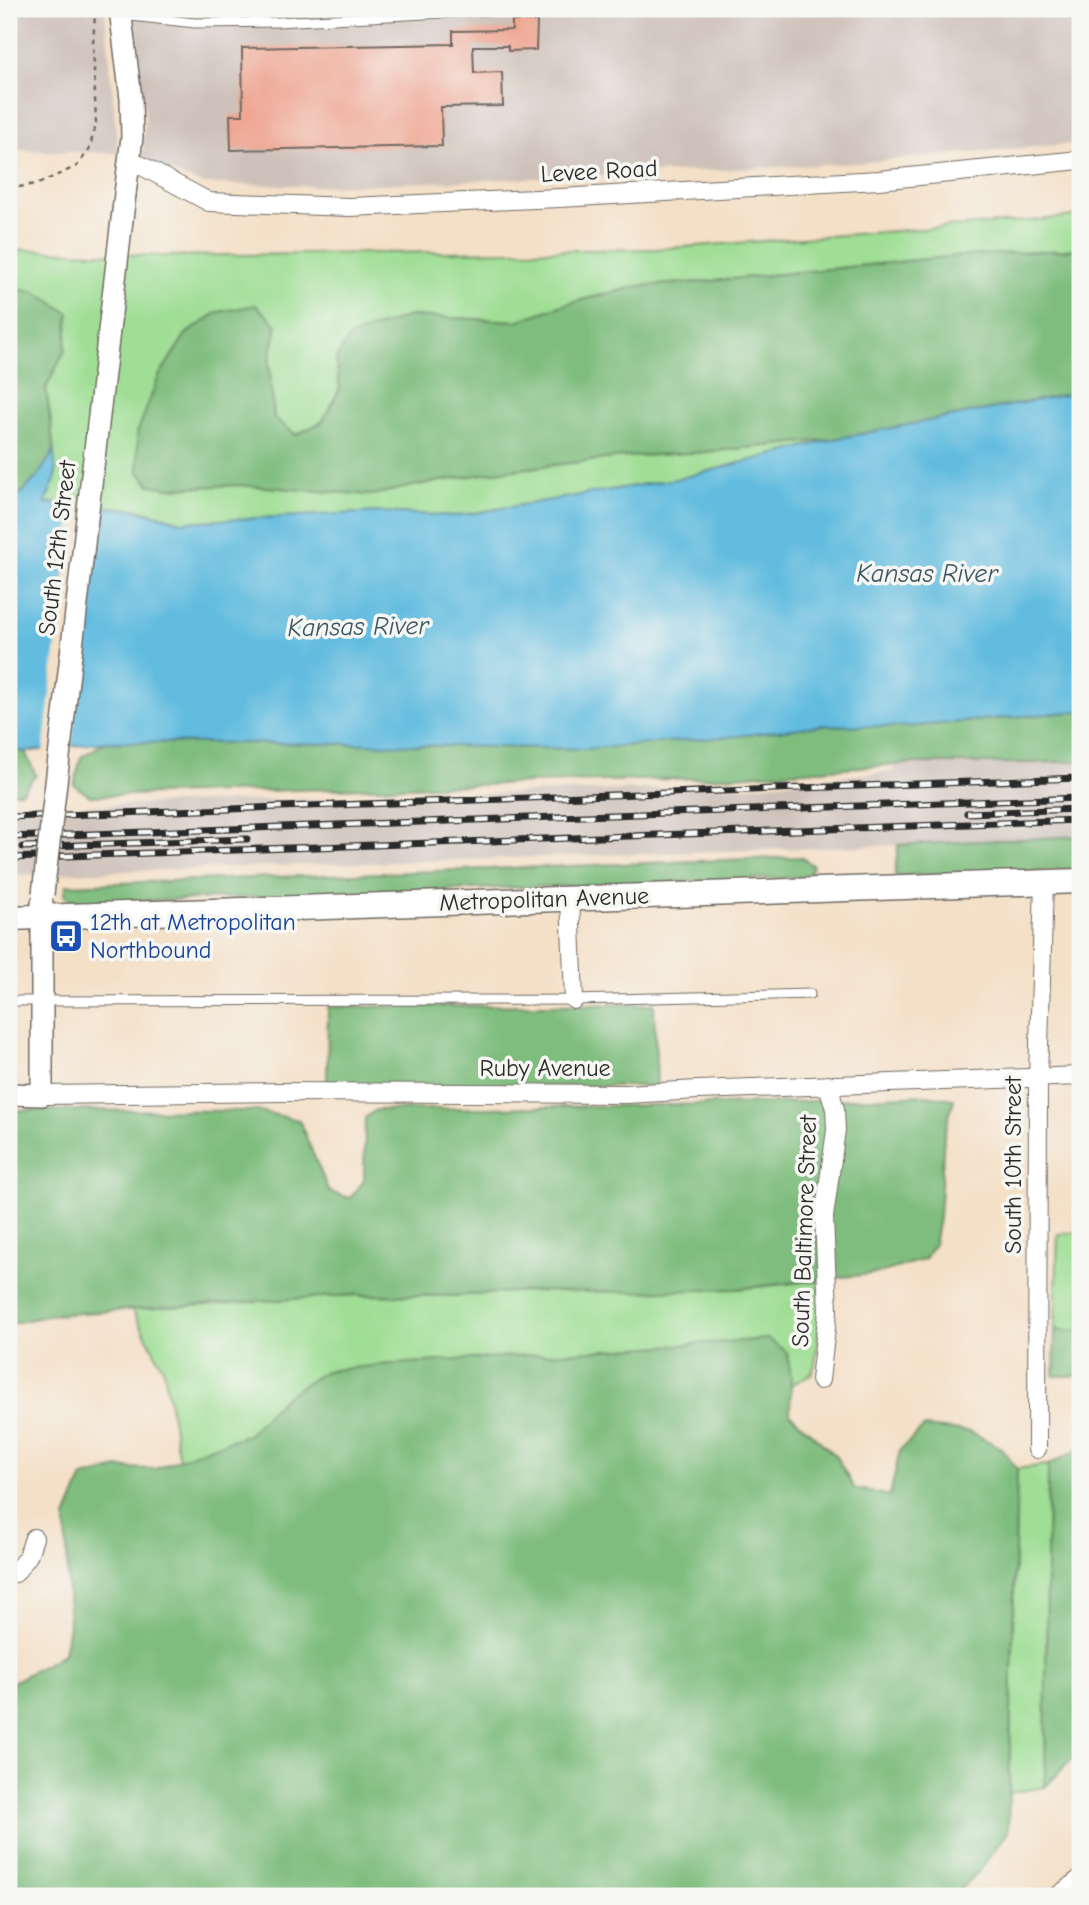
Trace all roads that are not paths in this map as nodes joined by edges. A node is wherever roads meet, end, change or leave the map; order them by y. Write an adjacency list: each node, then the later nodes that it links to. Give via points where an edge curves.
1 (518, 9): 2 (lane, via 195,23)
2 (114, 11): 3 (street, South 12th Street, via 131,99)
3 (129, 159): 4 (street, Levee Road, via 209,202 349,207 879,180); 8 (street, South 12th Street, bridge)
4 (1080, 160)
5 (1080, 881): 6 (main road, Metropolitan Avenue)
6 (1044, 882): 7 (main road, Metropolitan Avenue); 15 (street, South 10th Street)
7 (570, 898): 8 (main road, Metropolitan Avenue); 11 (street)
8 (42, 906): 9 (main road, Metropolitan Avenue); 13 (street, South 12th Street)
9 (9, 918)
10 (810, 994): 11 (lane)
11 (574, 1000): 13 (lane)
12 (9, 1001): 13 (lane)
13 (41, 1001): 18 (street, South 12th Street)
14 (1080, 1076): 15 (street, Ruby Avenue)
15 (1038, 1078): 16 (street, Ruby Avenue); 20 (street, South 10th Street)
16 (828, 1085): 18 (street, Ruby Avenue, via 584,1095); 19 (street, South Baltimore Street, via 835,1130 824,1217 828,1311)
17 (9, 1094): 18 (street, Ruby Avenue)
18 (42, 1095)
19 (820, 1380)
20 (1037, 1448)
21 (34, 1538): 22 (street, via 28,1556 15,1573)
22 (9, 1573)
23 (1080, 1879): 24 (street)
24 (1058, 1896)

